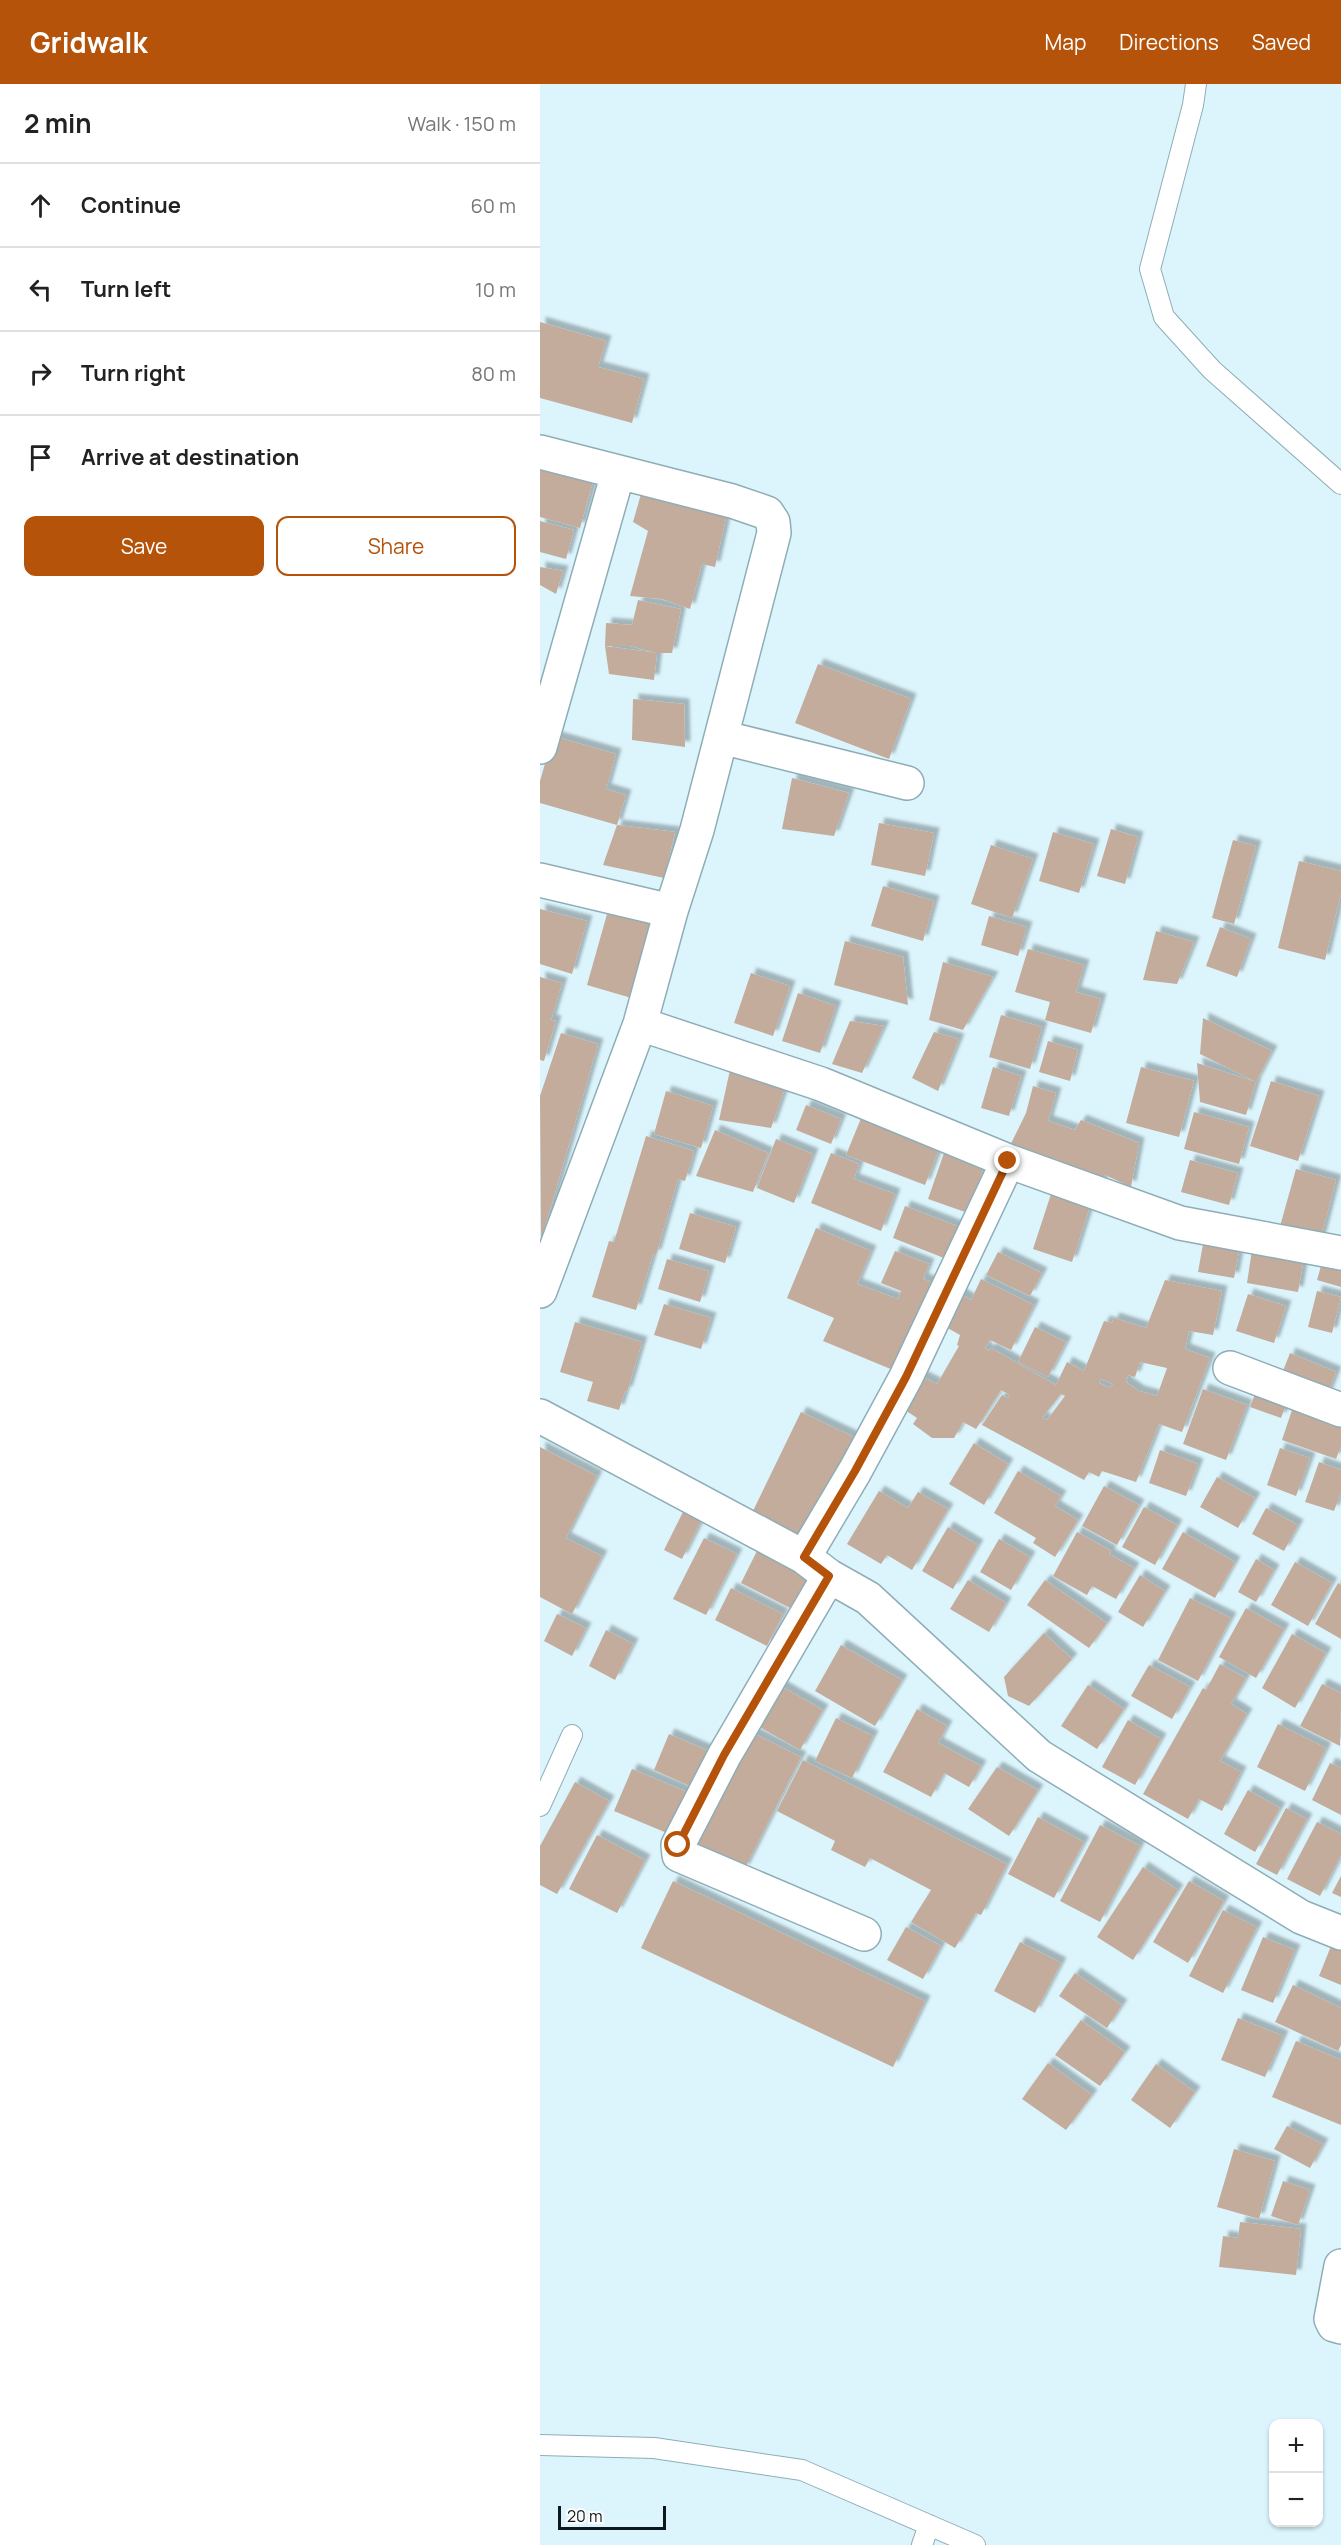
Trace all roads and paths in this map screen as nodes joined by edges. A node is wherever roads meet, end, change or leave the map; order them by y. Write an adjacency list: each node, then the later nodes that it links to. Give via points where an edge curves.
1 (1196, 84): 4 (lane, via 1150,269 1164,317 1212,370)
2 (540, 452): 3 (street)
3 (618, 473): 5 (street, via 732,501 767,513 773,522 774,532); 6 (street)
4 (1341, 484)
5 (721, 737): 7 (street); 9 (street)
6 (540, 747)
7 (907, 783)
8 (540, 880): 9 (street)
9 (671, 911): 10 (street)
10 (640, 1024): 11 (street, via 821,1084); 13 (street)
11 (1008, 1161): 12 (street, via 1180,1223); 17 (street, via 906,1377 855,1471)
12 (1341, 1252)
13 (540, 1291)
14 (1230, 1368): 15 (street)
15 (1341, 1410)
16 (540, 1416): 17 (street)
17 (816, 1567): 20 (street, via 868,1598 1039,1755 1301,1917); 21 (street, via 678,1851 679,1856)
18 (572, 1735): 19 (lane)
19 (540, 1806)
20 (1341, 1933)
21 (864, 1934)
22 (1341, 2266): 23 (street, via 1331,2319)
23 (1341, 2327)
24 (540, 2445): 25 (lane, via 654,2448 802,2470)
25 (929, 2525): 26 (lane); 27 (lane)
26 (922, 2545)
27 (975, 2545)

